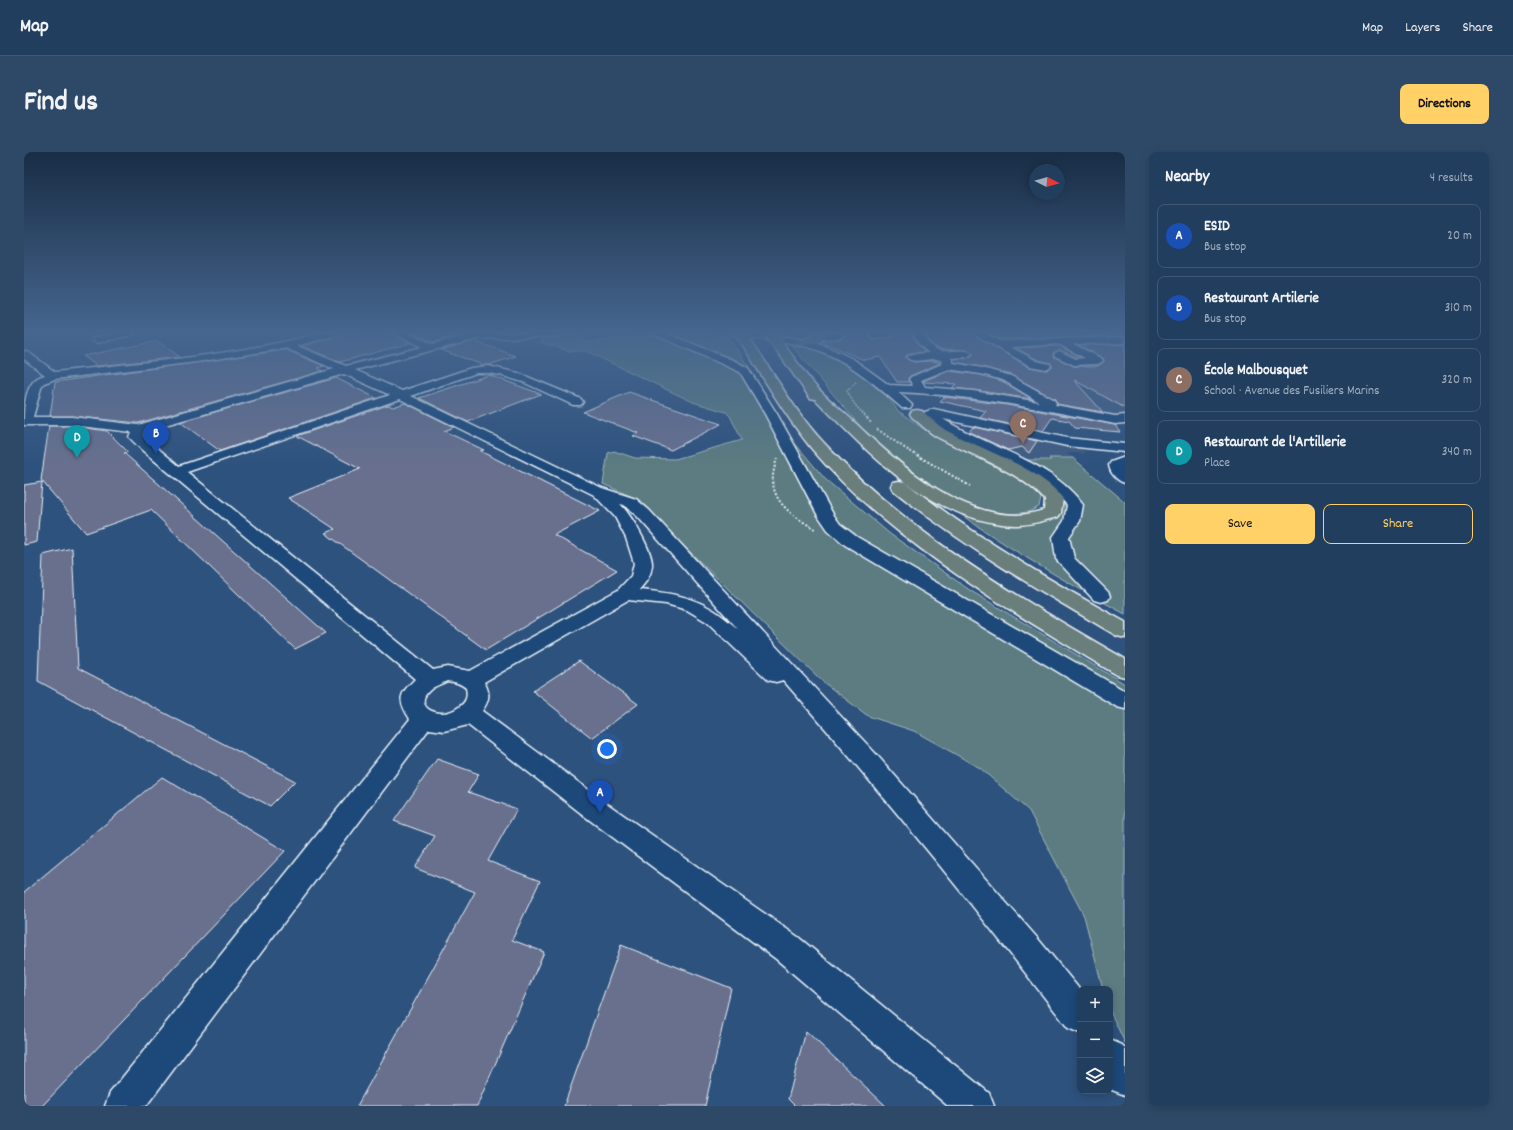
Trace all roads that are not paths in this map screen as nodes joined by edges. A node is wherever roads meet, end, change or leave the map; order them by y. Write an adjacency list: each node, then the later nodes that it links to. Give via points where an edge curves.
1 (42, 378): 14 (street)
2 (49, 378): 25 (street, via 40,381 35,388)
3 (318, 378): 23 (street)
4 (362, 378): 16 (street)
5 (376, 378): 16 (street)
6 (453, 378): 19 (street)
7 (519, 378): 20 (street)
8 (749, 378): 40 (street, via 825,514 851,541)
9 (770, 378): 37 (highway, via 817,445 847,477 884,510 979,579)
10 (802, 378): 15 (highway, bridge)
11 (872, 378): 17 (street)
12 (917, 378): 18 (street, via 915,379)
13 (1006, 378): 21 (street)
14 (24, 380)
15 (806, 383): 22 (highway, via 898,468 939,498 962,510 1014,521 1052,513 1054,499 1042,486 942,434); 36 (highway, via 848,438 877,468 927,510 1040,582)
16 (382, 386): 19 (street)
17 (887, 388): 18 (street); 22 (street)
18 (920, 389): 21 (street)
19 (401, 395): 31 (street); 33 (street)
20 (576, 402)
21 (1061, 409): 24 (street)
22 (921, 412): 29 (street, via 1067,442); 35 (street, via 953,431 1043,475 1062,489 1075,505 1072,521 1061,537 1065,559)
23 (168, 420): 27 (street); 28 (street, via 153,431)
24 (1122, 420)
25 (25, 421): 26 (street)
26 (92, 422): 27 (street); 28 (street)
27 (138, 429): 28 (street, via 136,437)
28 (147, 447): 31 (street)
29 (1125, 448)
30 (1125, 461): 32 (street, via 1116,465)
31 (177, 471): 38 (street)
32 (1125, 479)
33 (598, 491): 34 (street, via 622,515 643,563 640,577); 43 (street, via 630,502 643,513)
34 (625, 594): 39 (street); 43 (street, via 668,598 694,606 714,618)
35 (1101, 596)
36 (1125, 630)
37 (1125, 669)
38 (429, 679): 39 (street, via 444,674 459,675); 42 (street, via 417,687 412,698 414,710)
39 (471, 680): 41 (street, via 478,690 478,702)
40 (1125, 701)
41 (468, 713): 42 (street, via 446,722 434,722); 48 (street, via 787,948)
42 (424, 718): 47 (street)
43 (848, 739): 44 (street, via 969,878)
44 (1077, 1012)
45 (1111, 1058): 46 (street)
46 (1125, 1077)
47 (123, 1106)
48 (976, 1106)

